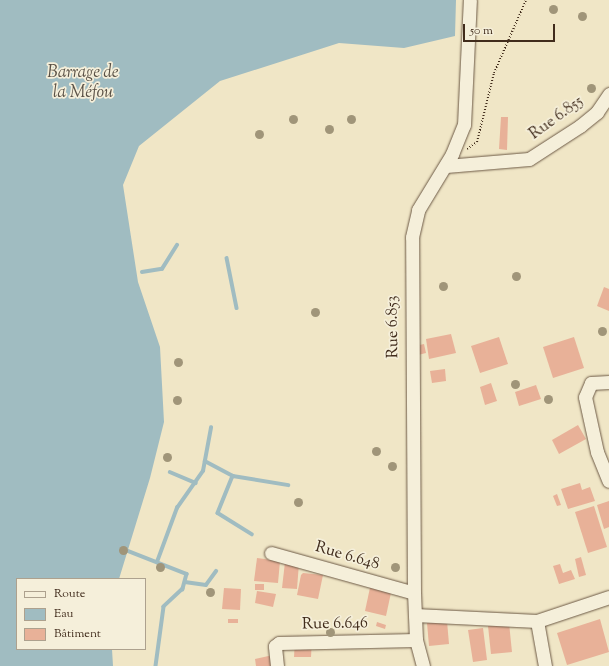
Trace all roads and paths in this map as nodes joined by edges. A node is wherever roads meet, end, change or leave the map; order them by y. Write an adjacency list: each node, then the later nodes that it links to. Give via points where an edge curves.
1 (470, 0): 4 (street, Rue 6.853, via 464,125)
2 (526, 0): 4 (path, via 494,74 477,142)
3 (609, 94): 5 (street, Rue 6.855, via 597,112 580,126 529,159)
4 (452, 154): 5 (street, Rue 6.853)
5 (446, 166): 9 (street, Rue 6.853, via 418,210 412,237)
6 (609, 382): 7 (street, via 591,383 586,389 585,397 597,452)
7 (609, 481)
8 (272, 553): 9 (street, Rue 6.648)
9 (414, 594): 11 (street, Rue 6.853)
10 (609, 597): 12 (street)
11 (415, 615): 12 (street); 13 (street, Rue 6.853)
12 (537, 621): 16 (street)
13 (416, 640): 14 (street, Rue 6.646, via 279,643 275,646); 15 (street, Rue 6.853)
14 (277, 666)
15 (423, 666)
16 (545, 666)

